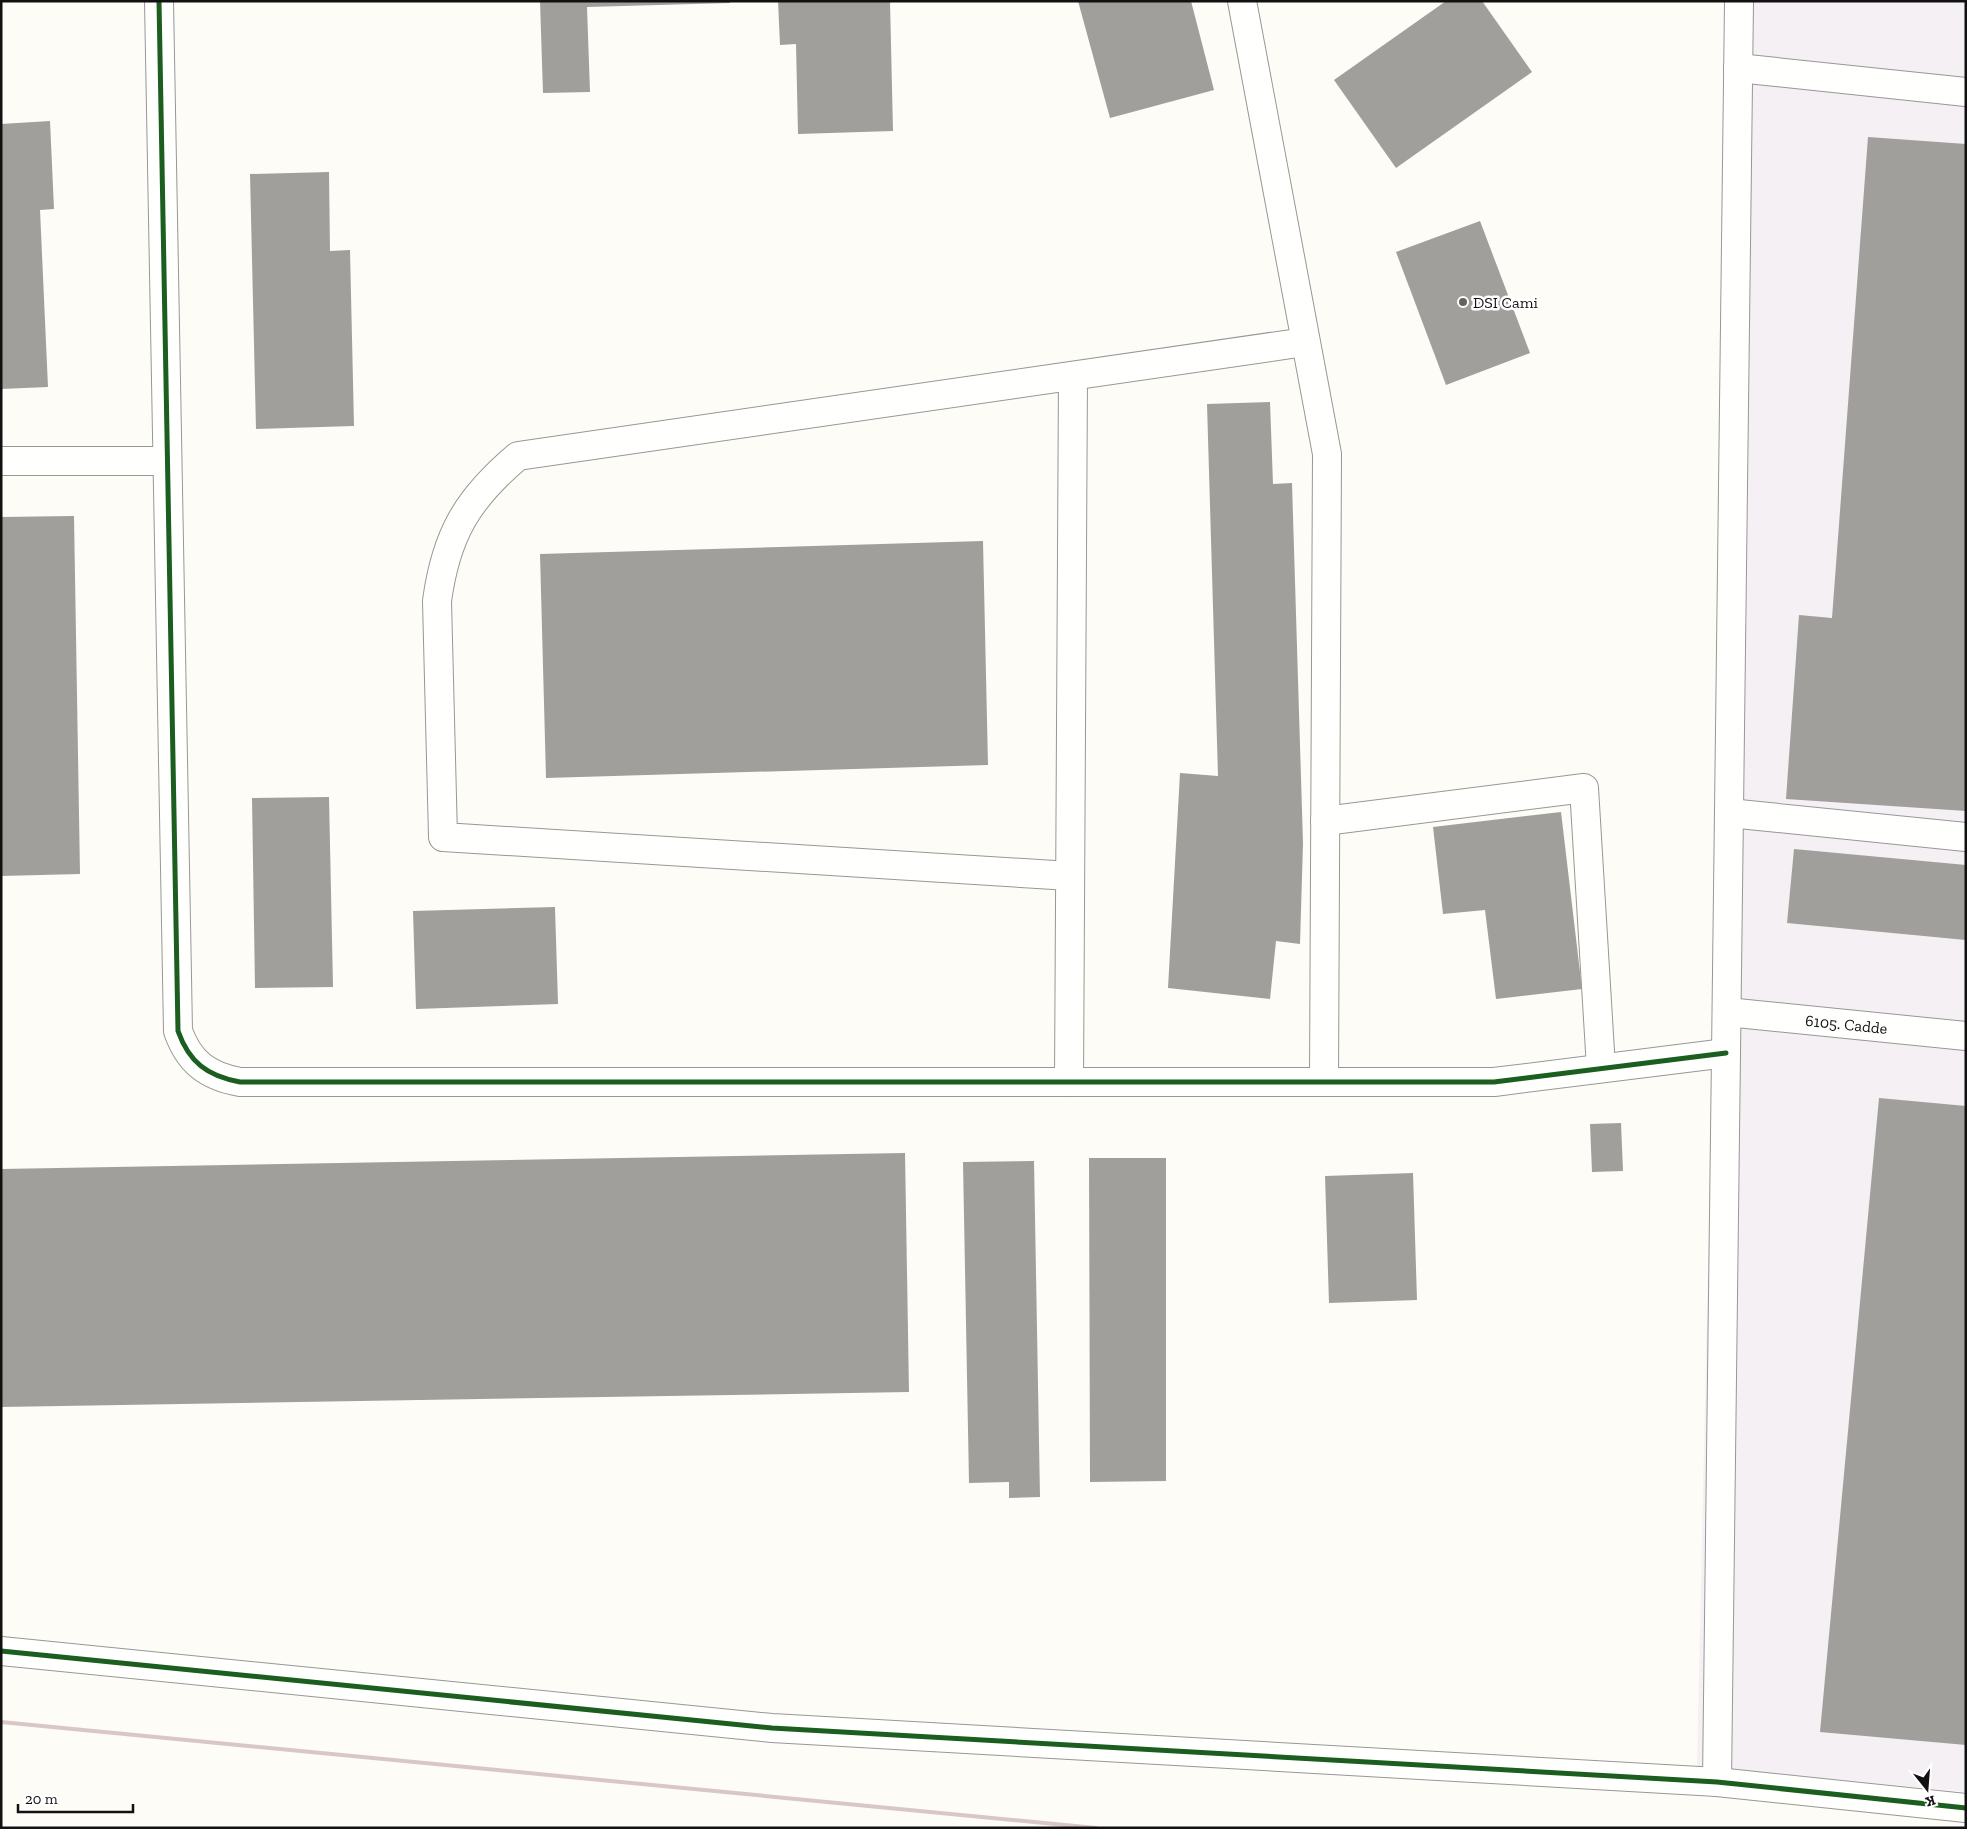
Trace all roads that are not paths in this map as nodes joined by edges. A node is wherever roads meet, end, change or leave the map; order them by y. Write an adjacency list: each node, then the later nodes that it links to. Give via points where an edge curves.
1 (159, 1): 9 (street)
2 (1242, 1): 6 (street)
3 (1739, 1): 4 (street)
4 (1738, 68): 5 (street); 10 (street)
5 (1966, 92)
6 (1306, 342): 7 (street); 11 (street, via 1327,454)
7 (1074, 376): 13 (street); 13 (street, via 518,456 473,500 457,527 443,568 437,601 443,837)
8 (1, 461): 9 (street)
9 (167, 461): 19 (street, via 178,1031 189,1054 210,1073 240,1082)
10 (1729, 813): 12 (street); 14 (street)
11 (1325, 821): 17 (street, via 1584,788); 18 (street)
12 (1966, 837)
13 (1070, 876): 19 (street)
14 (1727, 1012): 15 (street, 6105. Cadde); 16 (street)
15 (1966, 1036)
16 (1726, 1053): 17 (street); 21 (street)
17 (1600, 1068): 18 (street, via 1494,1082)
18 (1324, 1081): 19 (street)
19 (1069, 1082)
20 (1, 1651): 21 (street, via 772,1728)
21 (1717, 1782): 22 (street)
22 (1966, 1808)

